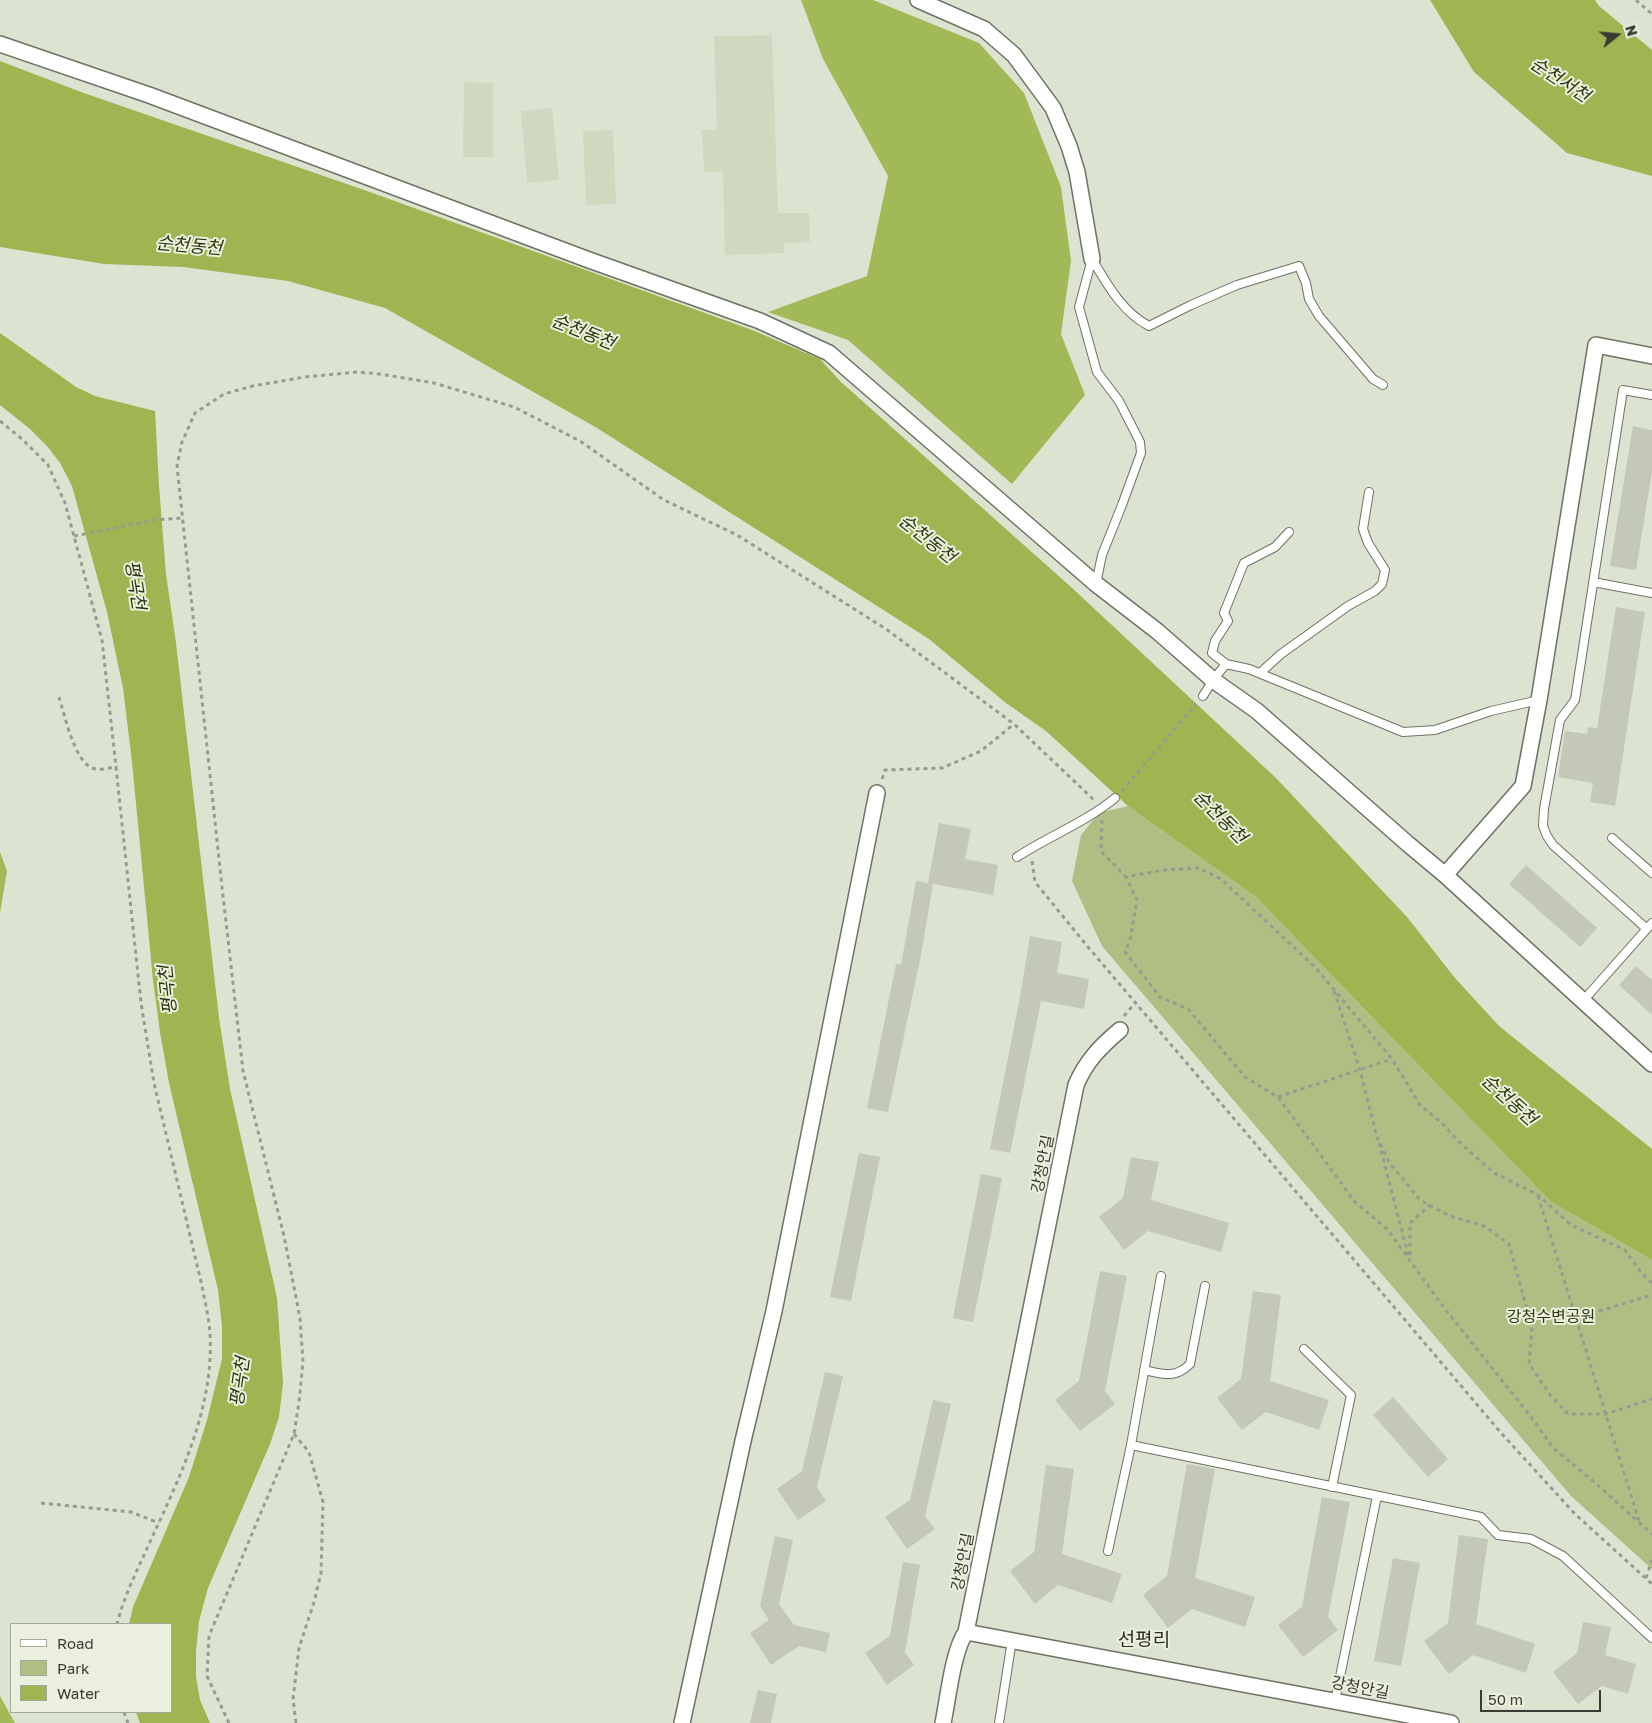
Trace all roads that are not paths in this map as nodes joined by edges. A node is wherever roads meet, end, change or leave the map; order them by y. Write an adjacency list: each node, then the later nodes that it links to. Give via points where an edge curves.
1 (918, 0): 3 (street, via 984,29 1014,55 1053,108 1077,172)
2 (0, 44): 10 (street, via 148,95 760,321 828,353)
3 (1092, 259): 5 (lane, via 1122,305 1149,326 1237,286 1300,266 1309,299 1319,316 1373,379); 10 (lane, via 1079,307 1097,372 1119,401 1140,442 1141,453 1102,555)
4 (1652, 356): 16 (street, via 1596,345)
5 (1383, 385)
6 (1652, 395): 9 (lane, via 1623,390)
7 (1369, 492): 13 (lane, via 1363,528 1368,543 1385,570 1382,584 1281,654)
8 (1289, 532): 12 (lane, via 1275,547 1244,563 1224,613 1228,621 1215,641 1212,653)
9 (1593, 582): 11 (lane); 23 (lane, via 1575,700 1560,720 1543,826 1553,845)
10 (1096, 584): 14 (street, via 1157,630)
11 (1652, 593)
12 (1226, 664): 13 (lane); 14 (lane)
13 (1260, 673): 16 (lane, via 1403,732 1434,730 1491,711)
14 (1213, 680): 15 (lane); 22 (street, via 1257,711)
15 (1203, 696)
16 (1539, 700): 22 (street, via 1523,786)
17 (876, 793): 39 (street, via 774,1311)
18 (1116, 798): 20 (lane)
19 (1612, 838): 21 (lane)
20 (1017, 857)
21 (1652, 873)
22 (1446, 875): 24 (street)
23 (1650, 926): 24 (lane)
24 (1582, 1002): 26 (street)
25 (1120, 1030): 35 (street, 강청안길, via 1084,1067 1076,1085)
26 (1652, 1064)
27 (1161, 1276): 30 (lane)
28 (1205, 1286): 30 (lane, via 1190,1364 1182,1372 1168,1375)
29 (1304, 1349): 32 (lane, via 1351,1395)
30 (1144, 1370): 31 (lane)
31 (1131, 1445): 32 (lane); 34 (lane)
32 (1332, 1487): 33 (lane)
33 (1377, 1496): 36 (lane, via 1481,1517 1498,1535 1531,1539 1563,1556); 38 (lane)
34 (1108, 1551)
35 (966, 1632): 37 (street, 강청안길); 40 (street, via 956,1658)
36 (1652, 1638)
37 (1012, 1640): 38 (street, 강청안길); 41 (lane)
38 (1335, 1701): 42 (street, 강청안길)
39 (682, 1723)
40 (943, 1723)
41 (999, 1723)
42 (1451, 1723)

